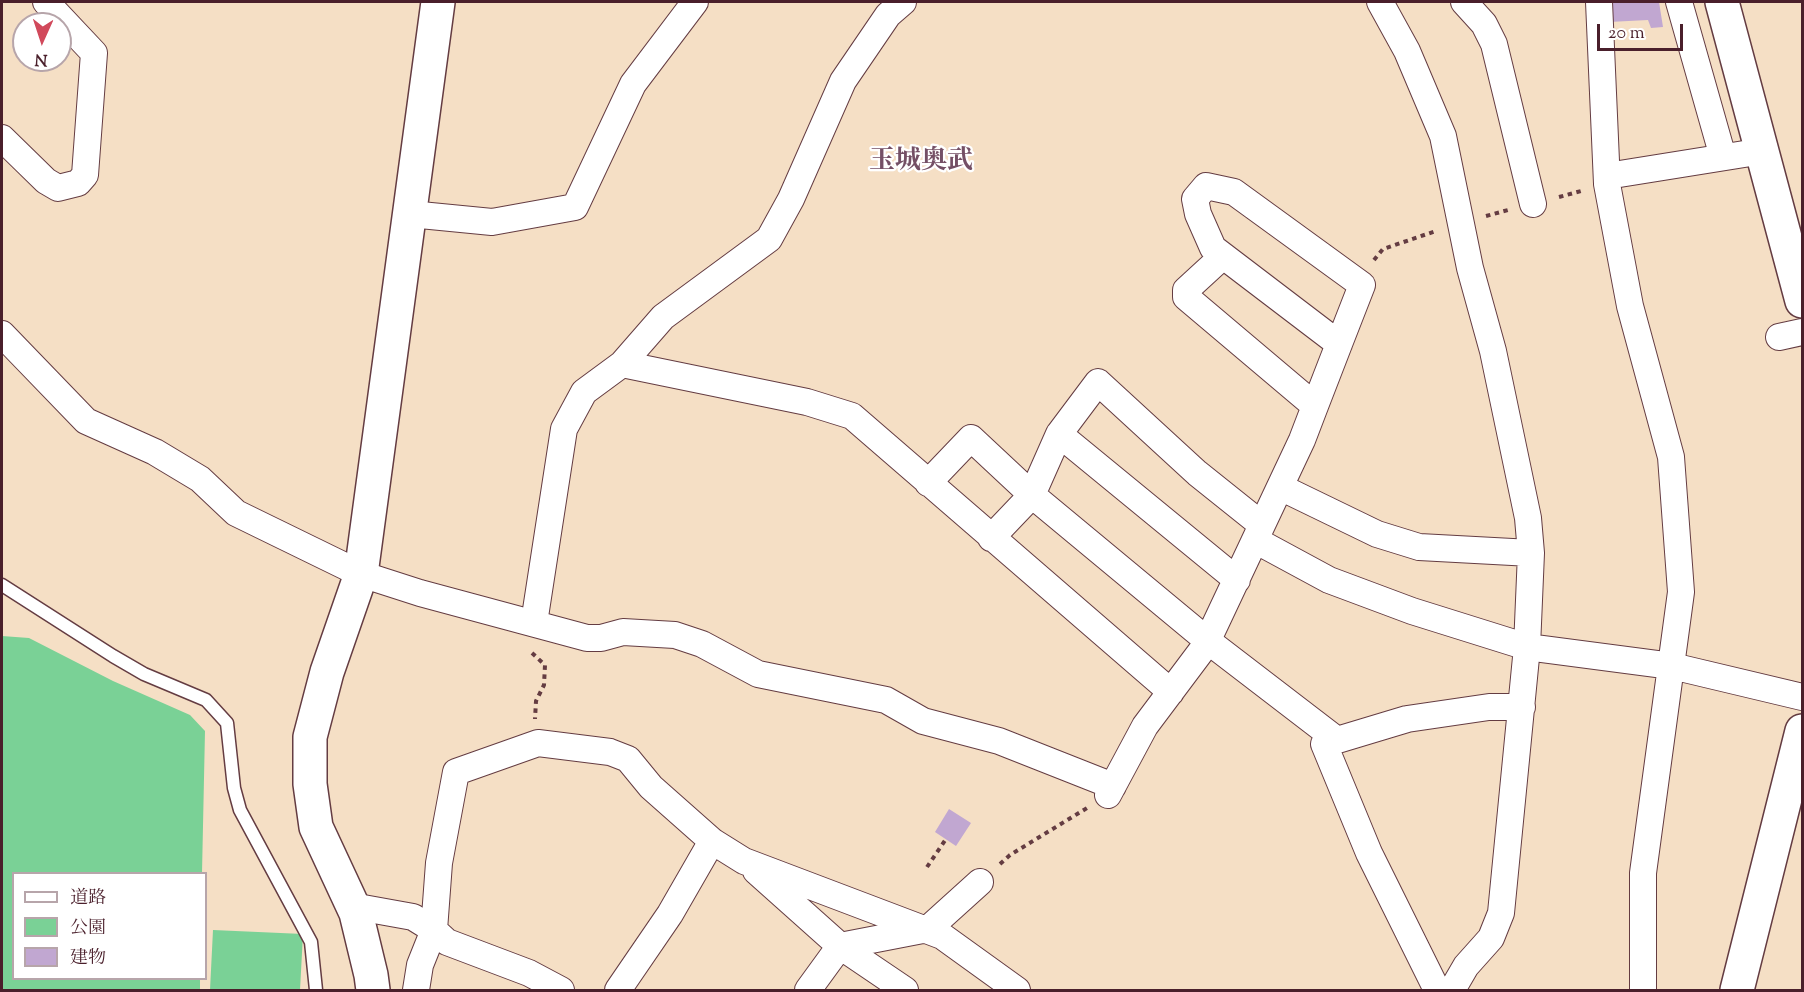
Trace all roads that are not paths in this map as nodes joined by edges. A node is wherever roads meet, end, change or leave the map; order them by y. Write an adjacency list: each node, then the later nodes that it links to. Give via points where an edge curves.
1 (46, 2): 10 (street, via 94,53 85,175 78,183 58,188)
2 (438, 2): 15 (street)
3 (695, 2): 15 (street, via 633,84 575,207 492,222)
4 (903, 2): 20 (street, via 888,15 843,81 791,200 769,239 663,317)
5 (1380, 2): 28 (street, via 1407,51 1443,136 1470,268 1496,363 1528,518)
6 (1464, 2): 14 (street, via 1484,24 1494,44)
7 (1599, 2): 13 (street)
8 (1679, 2): 12 (street)
9 (1722, 2): 11 (street)
10 (2, 138)
11 (1762, 151): 12 (street); 17 (street)
12 (1723, 157): 13 (street)
13 (1607, 176): 35 (street, via 1630,306 1671,457 1681,592)
14 (1533, 204)
15 (410, 214): 29 (street)
16 (1223, 256): 19 (street); 19 (street, via 1213,248 1198,214 1195,199 1206,186 1234,192 1362,285); 21 (street, via 1186,290 1185,297)
17 (1803, 300)
18 (2, 334): 29 (street, via 86,421 154,452 200,479 236,513)
19 (1339, 344): 21 (street)
20 (622, 364): 23 (street, via 807,402 852,416); 32 (street, via 584,392 564,429)
21 (1315, 406): 24 (street)
22 (1059, 434): 25 (street); 26 (street, via 1098,382); 30 (street)
23 (928, 483): 25 (street, via 971,438); 27 (street)
24 (1280, 487): 26 (street); 28 (street, via 1377,534 1419,547)
25 (1032, 495): 27 (street); 33 (street)
26 (1258, 532): 30 (street); 34 (street, via 1329,580 1412,611)
27 (991, 538): 36 (street)
28 (1531, 553): 34 (street)
29 (361, 574): 32 (street); 44 (street, via 327,672 310,737 310,784 316,827)
30 (1237, 580): 33 (street)
31 (2, 585): 48 (lane, via 144,674 206,700 227,723 240,810 311,942)
32 (526, 621): 36 (street, via 587,638 623,632 675,635 702,644 758,674 885,700 923,721 999,741 1110,791 1145,726)
33 (1208, 641): 36 (street); 40 (street)
34 (1527, 646): 35 (street); 38 (street)
35 (1672, 666): 37 (street); 58 (street, via 1643,873)
36 (1171, 692)
37 (1803, 697)
38 (1522, 707): 40 (street, via 1489,707 1407,719); 57 (street, via 1501,914 1491,938 1466,966)
39 (1803, 731): 59 (street)
40 (1337, 740): 56 (street, via 1324,744 1369,854)
41 (712, 841): 42 (street); 46 (street, via 651,787 628,759 610,752 538,743 456,772 439,862); 52 (street, via 670,914)
42 (744, 861): 45 (street); 47 (street)
43 (980, 882): 45 (street)
44 (352, 906): 46 (street, via 413,917); 49 (street)
45 (928, 929): 47 (street); 55 (street)
46 (434, 930): 50 (street, via 420,965); 51 (street, via 447,942 529,973)
47 (840, 946): 53 (street); 54 (street)
48 (316, 990)
49 (373, 990)
50 (416, 990)
51 (561, 990)
52 (618, 990)
53 (808, 990)
54 (905, 990)
55 (1017, 990)
56 (1437, 990)
57 (1452, 990)
58 (1643, 990)
59 (1737, 990)

